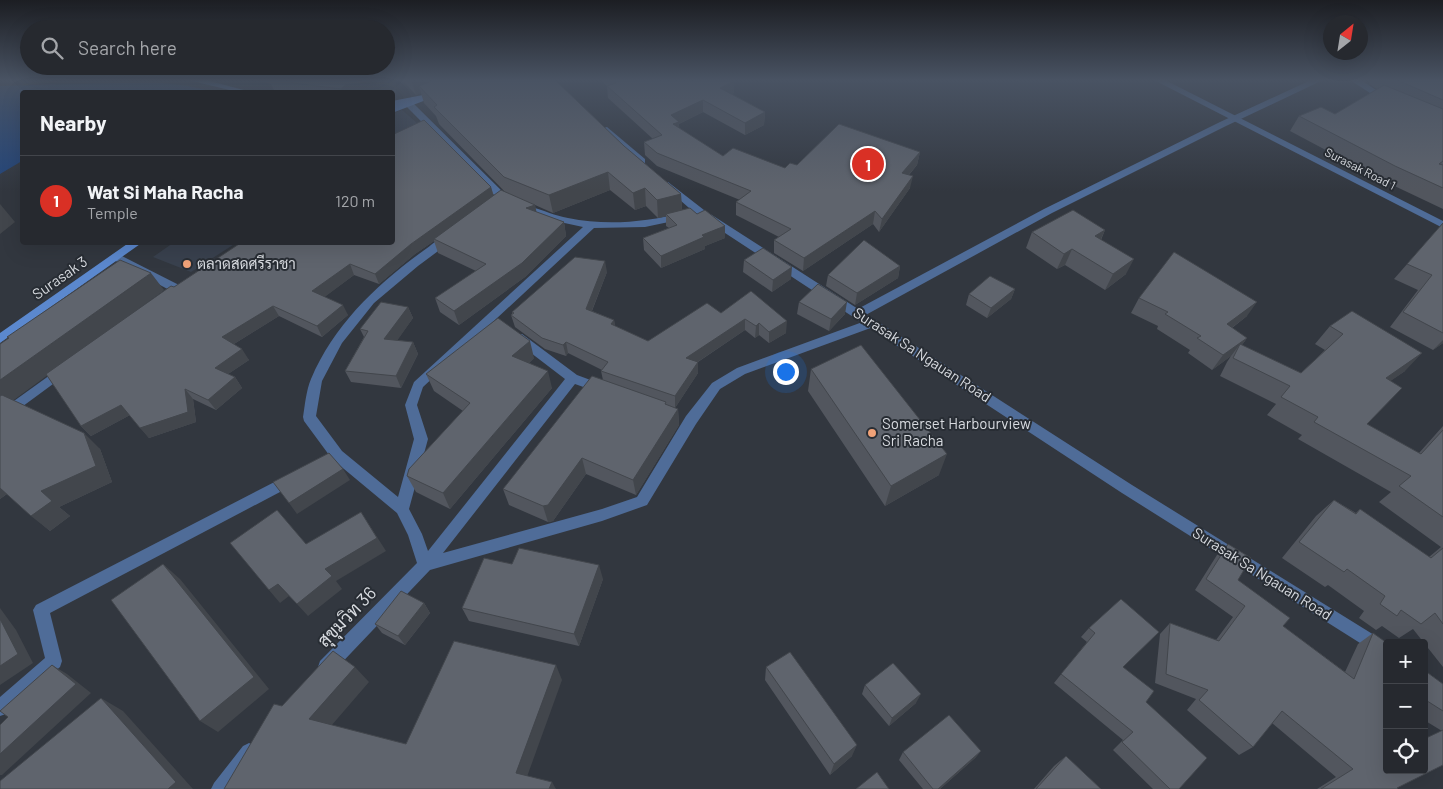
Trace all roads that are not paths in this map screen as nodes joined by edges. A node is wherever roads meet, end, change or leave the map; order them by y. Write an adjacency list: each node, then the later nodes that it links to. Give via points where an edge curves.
1 (419, 117): 10 (street, via 499,201)
2 (1230, 117): 4 (street, Surasak Road 1)
3 (1239, 117): 4 (street)
4 (1234, 119): 9 (street, Surasak Road 1); 15 (street, via 1048,211)
5 (603, 126): 6 (street)
6 (646, 165)
7 (661, 178): 8 (street, Surasak Sa Ngauan Road)
8 (700, 212): 10 (street, via 658,223); 15 (street, Surasak Sa Ngauan Road)
9 (1443, 225)
10 (590, 226): 16 (street)
11 (462, 228): 23 (street, via 370,300 337,341 316,381 308,416)
12 (134, 245): 13 (main road, Surasak 3)
13 (116, 257): 14 (street, via 173,292); 18 (main road, Surasak 3)
14 (189, 281)
15 (858, 314): 17 (street, Surasak Sa Ngauan Road)
16 (490, 317): 20 (street); 26 (street, via 418,385 411,405 421,438)
17 (872, 323): 27 (street, via 741,372 716,386 687,418 642,500 602,515); 28 (street, Surasak Sa Ngauan Road, via 1119,484)
18 (0, 339)
19 (71, 365): 22 (street)
20 (572, 378): 21 (street); 27 (street, สุขุมวิท 36)
21 (609, 391)
22 (0, 418)
23 (337, 455): 24 (street); 26 (street)
24 (320, 464)
25 (302, 474): 30 (street, via 41,610 54,661)
26 (402, 510): 27 (street, via 415,534)
27 (425, 565): 29 (street, สุขุมวิท 36)
28 (1383, 649)
29 (318, 676)
30 (0, 708)
31 (259, 738): 32 (street)
32 (220, 789)

